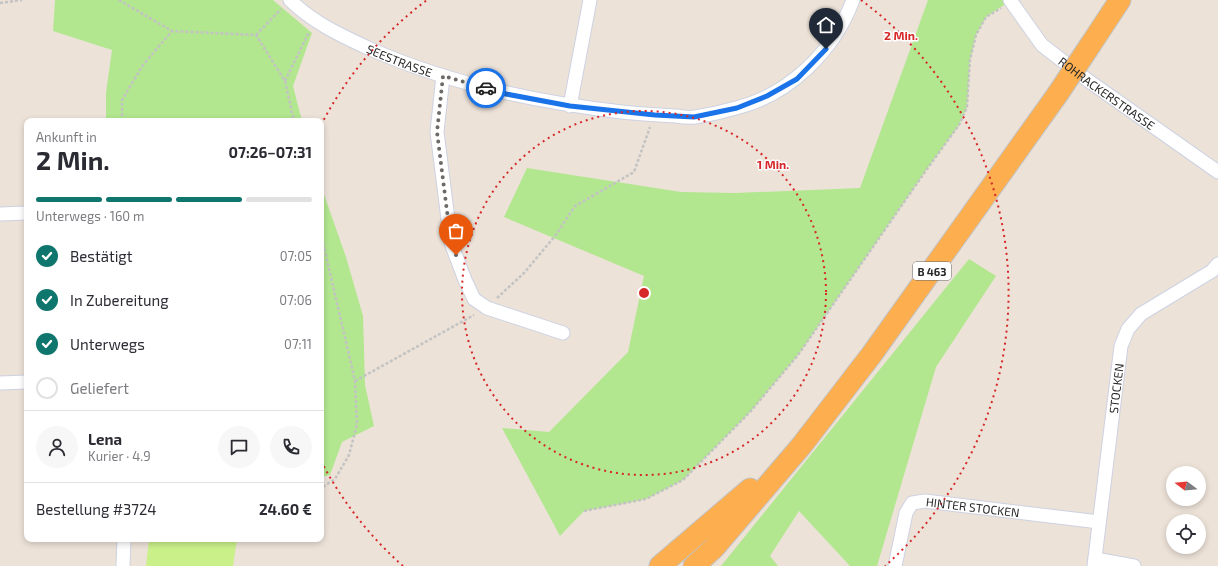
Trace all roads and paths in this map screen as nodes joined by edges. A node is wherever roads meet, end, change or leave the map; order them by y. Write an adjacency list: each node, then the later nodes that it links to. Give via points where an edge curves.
1 (22, 0): 8 (path)
2 (119, 0): 10 (path)
3 (590, 0): 14 (street)
4 (853, 0): 15 (street, SEESTRASSE, via 826,49 797,79 767,96 737,108 694,117)
5 (1120, 0): 28 (highway, B 463, bridge, via 1057,95 872,354)
6 (1010, 1): 18 (street, ROHRACKERSTRASSE, via 1042,45); 30 (path, via 986,17 976,35 970,60 967,107 959,125 793,361 750,412 683,480 646,499)
7 (287, 2): 9 (street, SEESTRASSE); 11 (path)
8 (0, 3)
9 (314, 20): 12 (street, SEESTRASSE, via 346,38 400,62); 13 (path)
10 (172, 31): 11 (path); 16 (path, via 143,65 122,100)
11 (256, 35): 13 (path)
12 (443, 76): 14 (street, SEESTRASSE, via 506,94); 23 (street, via 437,132 451,243 474,299)
13 (285, 81): 17 (path)
14 (570, 106): 15 (street, SEESTRASSE)
15 (655, 115): 23 (path, via 634,172 575,206 555,236 529,267)
16 (122, 118)
17 (293, 118)
18 (1218, 172)
19 (24, 213): 20 (street)
20 (0, 214)
21 (324, 247): 25 (path)
22 (1218, 264): 31 (street, STOCKEN, via 1212,271 1141,314 1128,329 1121,346)
23 (487, 308): 24 (street); 25 (path)
24 (563, 333)
25 (355, 381): 29 (path, via 357,424 349,455 335,478)
26 (24, 382): 27 (street)
27 (0, 383)
28 (802, 444): 35 (highway, B 463); 36 (highway, B 463, via 714,548)
29 (324, 486)
30 (584, 511)
31 (1099, 522): 33 (street, STOCKEN); 37 (street, HINTER STOCKEN, via 925,501 912,503 906,513)
32 (124, 542): 34 (street)
33 (1094, 563): 38 (street, STOCKEN)
34 (123, 566)
35 (660, 566)
36 (694, 566)
37 (894, 566)
38 (1134, 566)

